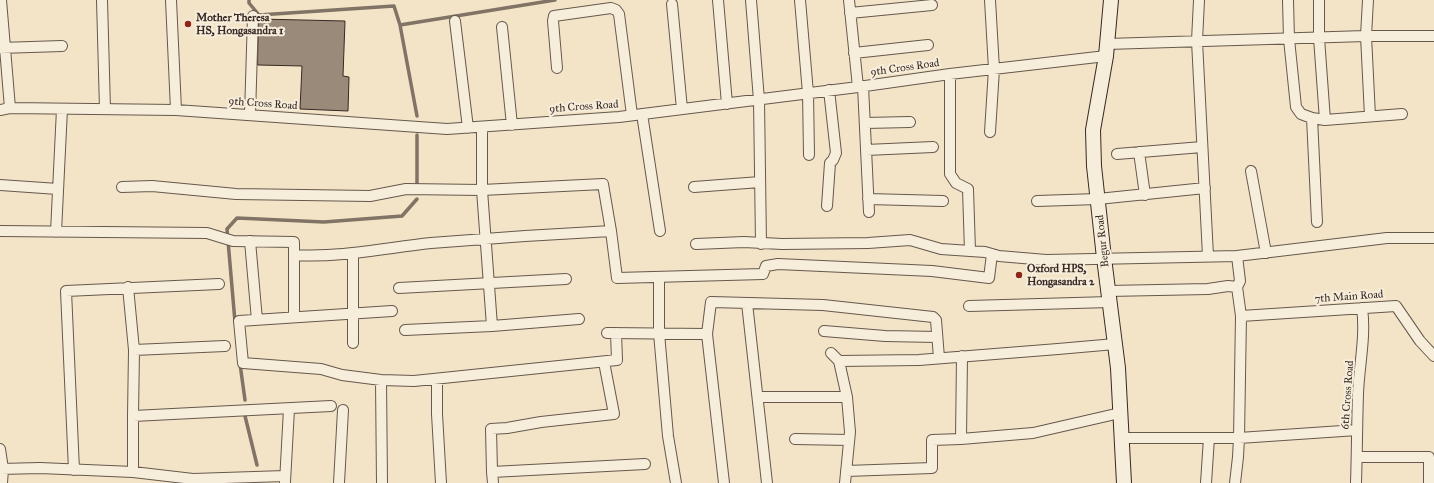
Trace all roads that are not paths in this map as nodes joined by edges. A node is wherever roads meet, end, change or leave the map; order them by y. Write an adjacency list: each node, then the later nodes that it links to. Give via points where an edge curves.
1 (1, 0): 27 (street)
2 (102, 0): 40 (street)
3 (171, 0): 42 (street)
4 (718, 0): 37 (street)
5 (751, 0): 36 (street)
6 (800, 0): 35 (street)
7 (849, 0): 16 (street)
8 (990, 0): 31 (street)
9 (1111, 0): 28 (main road, Begur Road)
10 (1199, 0): 24 (street)
11 (1288, 0): 23 (street)
12 (1318, 0): 22 (street)
13 (1368, 0): 20 (street)
14 (672, 4): 41 (street)
15 (932, 4): 16 (street)
16 (850, 13): 29 (street)
17 (254, 16): 44 (street)
18 (455, 21): 53 (street)
19 (502, 27): 51 (street)
20 (1366, 36): 21 (street, 9th Cross Road); 22 (street, 9th Cross Road); 46 (street)
21 (1434, 36)
22 (1319, 38): 23 (street, 9th Cross Road); 48 (street)
23 (1289, 39): 24 (street, 9th Cross Road); 47 (street, via 1296,107 1301,114)
24 (1196, 41): 28 (street, 9th Cross Road); 56 (street)
25 (928, 45): 29 (street)
26 (62, 46): 27 (street)
27 (2, 48): 38 (street)
28 (1106, 50): 31 (street, 9th Cross Road); 71 (main road, Begur Road, via 1093,130)
29 (854, 54): 33 (street)
30 (557, 68): 45 (street, via 554,16 611,8 616,10 619,14)
31 (994, 69): 32 (street, 9th Cross Road); 54 (street)
32 (950, 74): 33 (street, 9th Cross Road); 86 (street, via 950,174 956,183 968,189)
33 (860, 87): 34 (street, 9th Cross Road); 50 (street)
34 (829, 90): 35 (street, 9th Cross Road); 74 (street, via 836,153 830,163)
35 (808, 93): 36 (street, 9th Cross Road); 59 (street)
36 (759, 100): 37 (street, 9th Cross Road); 62 (street)
37 (727, 104): 41 (street, 9th Cross Road)
38 (5, 109): 39 (street, 9th Cross Road)
39 (62, 109): 40 (street, 9th Cross Road); 66 (street)
40 (105, 109): 42 (street, 9th Cross Road)
41 (682, 109): 45 (street, 9th Cross Road)
42 (176, 110): 44 (street, 9th Cross Road)
43 (1402, 114): 46 (street)
44 (250, 115): 53 (street, 9th Cross Road, via 447,129)
45 (637, 115): 51 (street, 9th Cross Road); 80 (street)
46 (1370, 116): 48 (street)
47 (1312, 118): 48 (street); 76 (street)
48 (1325, 120)
49 (910, 122): 50 (street)
50 (864, 123): 57 (street)
51 (512, 125): 52 (street, 9th Cross Road)
52 (482, 127): 53 (street, 9th Cross Road); 68 (street)
53 (468, 128)
54 (990, 132)
55 (933, 147): 57 (street)
56 (1202, 147): 58 (street); 67 (street)
57 (866, 150): 70 (street)
58 (1139, 152): 60 (street); 69 (street)
59 (809, 154)
60 (1117, 154)
61 (1251, 171): 87 (street)
62 (760, 182): 65 (street); 85 (street)
63 (0, 185): 66 (street)
64 (122, 187): 68 (street, via 152,186 236,194 370,196 406,189)
65 (694, 187)
66 (58, 188): 79 (street)
67 (1205, 188): 69 (street); 91 (street)
68 (482, 190): 78 (street, via 602,184); 82 (street)
69 (1145, 195): 71 (street)
70 (868, 199): 72 (street); 75 (street)
71 (1098, 200): 73 (street); 93 (main road, Begur Road)
72 (943, 201)
73 (1037, 201)
74 (828, 206)
75 (869, 212)
76 (1317, 222)
77 (0, 231): 79 (street)
78 (611, 231): 82 (street); 94 (street, via 617,278)
79 (56, 232): 83 (street, via 207,233 234,241)
80 (660, 232)
81 (1434, 238): 87 (street, via 1387,238)
82 (485, 239): 88 (street); 97 (street)
83 (250, 241): 90 (street, via 294,242); 110 (street)
84 (696, 244): 85 (street)
85 (760, 244): 86 (street, via 910,240 941,249)
86 (970, 251): 89 (street)
87 (1266, 252): 92 (street)
88 (353, 254): 90 (street); 106 (street)
89 (992, 254): 93 (street, via 1046,260); 94 (street, via 989,278 932,271 778,264 766,266 763,274)
90 (294, 255): 108 (street)
91 (1208, 256): 92 (street); 93 (street)
92 (1237, 256): 99 (street, via 1240,281)
93 (1104, 258): 101 (main road, Begur Road)
94 (659, 277): 114 (street)
95 (566, 279): 97 (street)
96 (220, 284): 98 (street)
97 (490, 284): 100 (street); 111 (street)
98 (128, 287): 120 (street); 148 (street, via 66,291)
99 (1237, 287): 101 (street); 107 (street)
100 (398, 288)
101 (1109, 296): 103 (street); 118 (main road, Begur Road)
102 (748, 303): 115 (street, via 711,302); 116 (street, via 823,305 933,316 936,320); 129 (street)
103 (968, 306)
104 (1362, 308): 107 (street, 7th Main Road); 123 (street, 7th Main Road, via 1396,306 1420,341); 136 (street, 6th Cross Road, via 1363,355 1358,393)
105 (392, 311): 106 (street)
106 (353, 313): 108 (street); 117 (street)
107 (1240, 316): 140 (street)
108 (294, 317): 110 (street)
109 (579, 319): 111 (street)
110 (257, 320): 128 (street, via 239,321 242,363 321,368 342,375)
111 (492, 326): 112 (street)
112 (405, 330)
113 (824, 331): 116 (street)
114 (659, 333): 115 (street); 126 (street, via 612,333 617,360); 158 (street, via 668,436)
115 (707, 334): 159 (street)
116 (937, 337): 124 (street)
117 (353, 343)
118 (1115, 344): 122 (street); 134 (main road, Begur Road)
119 (225, 346): 120 (street)
120 (134, 350): 135 (street)
121 (831, 353): 125 (street)
122 (962, 356): 124 (street); 141 (street)
123 (1434, 356)
124 (939, 358): 125 (street)
125 (839, 361): 130 (street)
126 (604, 362): 127 (street); 151 (street, via 614,414 491,429)
127 (437, 379): 128 (street); 156 (street)
128 (381, 380): 155 (street)
129 (758, 397): 130 (street); 160 (street)
130 (847, 397): 142 (street)
131 (331, 406): 132 (street)
132 (289, 409): 135 (street); 152 (street)
133 (343, 410): 154 (street)
134 (1120, 413): 138 (main road, Begur Road); 141 (street, via 1033,433)
135 (133, 416): 150 (street)
136 (1358, 430): 140 (street); 144 (street, 6th Cross Road)
137 (795, 438): 142 (street)
138 (1122, 438): 139 (street); 162 (main road, Begur Road)
139 (1209, 438): 140 (street); 163 (street)
140 (1239, 438): 164 (street)
141 (961, 439): 149 (street, via 932,440 932,468)
142 (849, 440): 149 (street)
143 (0, 449): 147 (street)
144 (1357, 457): 145 (street); 165 (street, 6th Cross Road)
145 (1432, 457): 166 (street)
146 (645, 464): 151 (street)
147 (1, 469): 148 (street); 153 (street)
148 (74, 470): 150 (street)
149 (846, 471): 161 (street)
150 (133, 472): 152 (street, via 193,479)
151 (492, 472): 157 (street)
152 (285, 480)
153 (2, 483)
154 (339, 483)
155 (382, 483)
156 (441, 483)
157 (493, 483)
158 (676, 483)
159 (724, 483)
160 (767, 483)
161 (845, 483)
162 (1124, 483)
163 (1206, 483)
164 (1234, 483)
165 (1356, 483)
166 (1429, 483)

